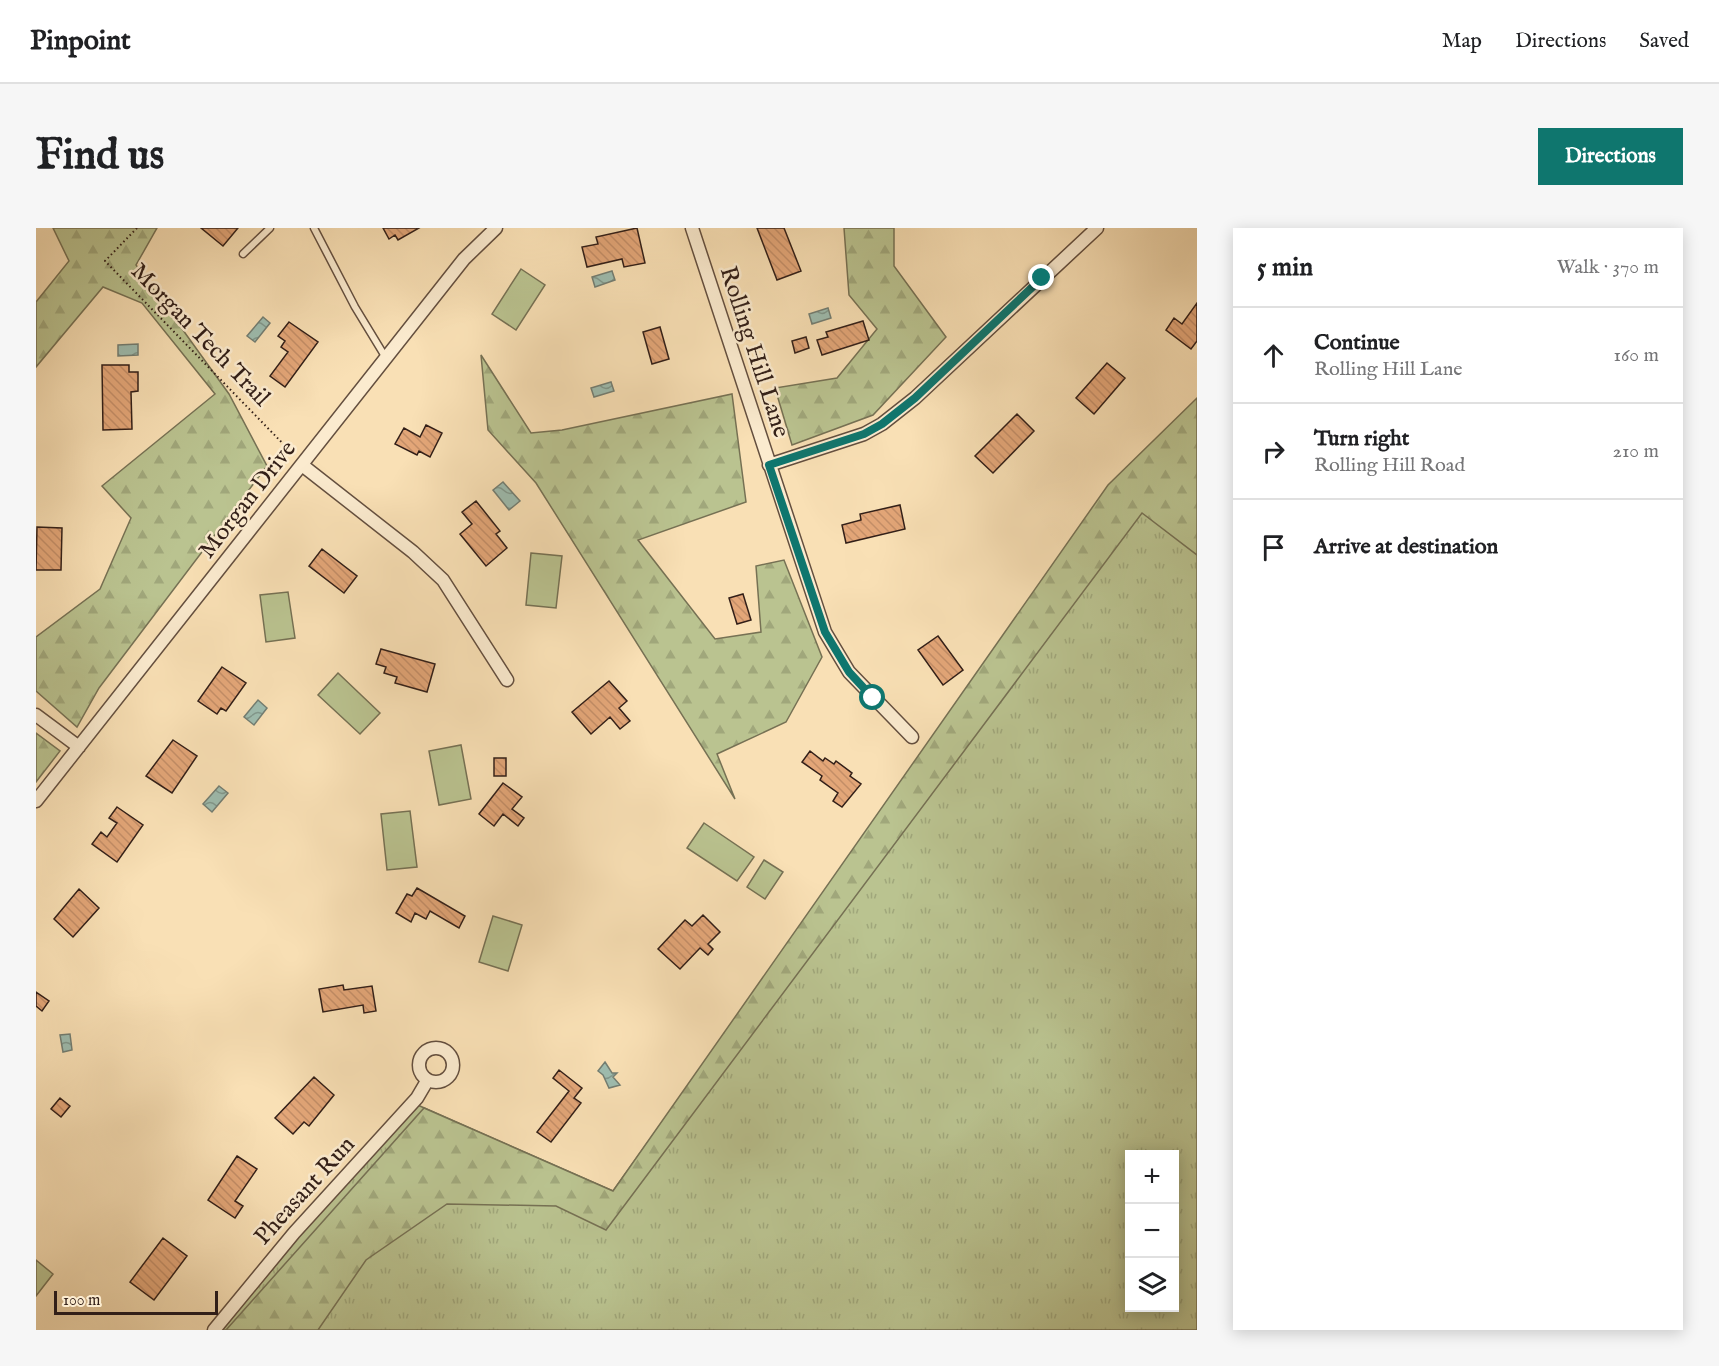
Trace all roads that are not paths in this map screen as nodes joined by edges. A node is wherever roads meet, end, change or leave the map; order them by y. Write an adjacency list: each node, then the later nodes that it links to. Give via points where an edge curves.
1 (270, 228): 6 (lane)
2 (314, 228): 7 (lane)
3 (496, 228): 7 (street, Morgan Drive, via 464,259)
4 (692, 228): 9 (street, Rolling Hill Lane)
5 (1097, 228): 9 (street, via 915,398 882,424 864,434)
6 (243, 254)
7 (386, 358): 8 (street, Morgan Drive)
8 (302, 465): 10 (street, via 413,552 442,580); 13 (street, Morgan Drive)
9 (769, 465): 12 (street, Rolling Hill Lane, via 825,632 849,672)
10 (507, 680)
11 (36, 715): 13 (street)
12 (912, 736)
13 (78, 747): 14 (street, Morgan Drive)
14 (36, 801)
15 (427, 1081): 16 (street, Pheasant Run, via 417,1098 294,1233)
16 (214, 1330)

